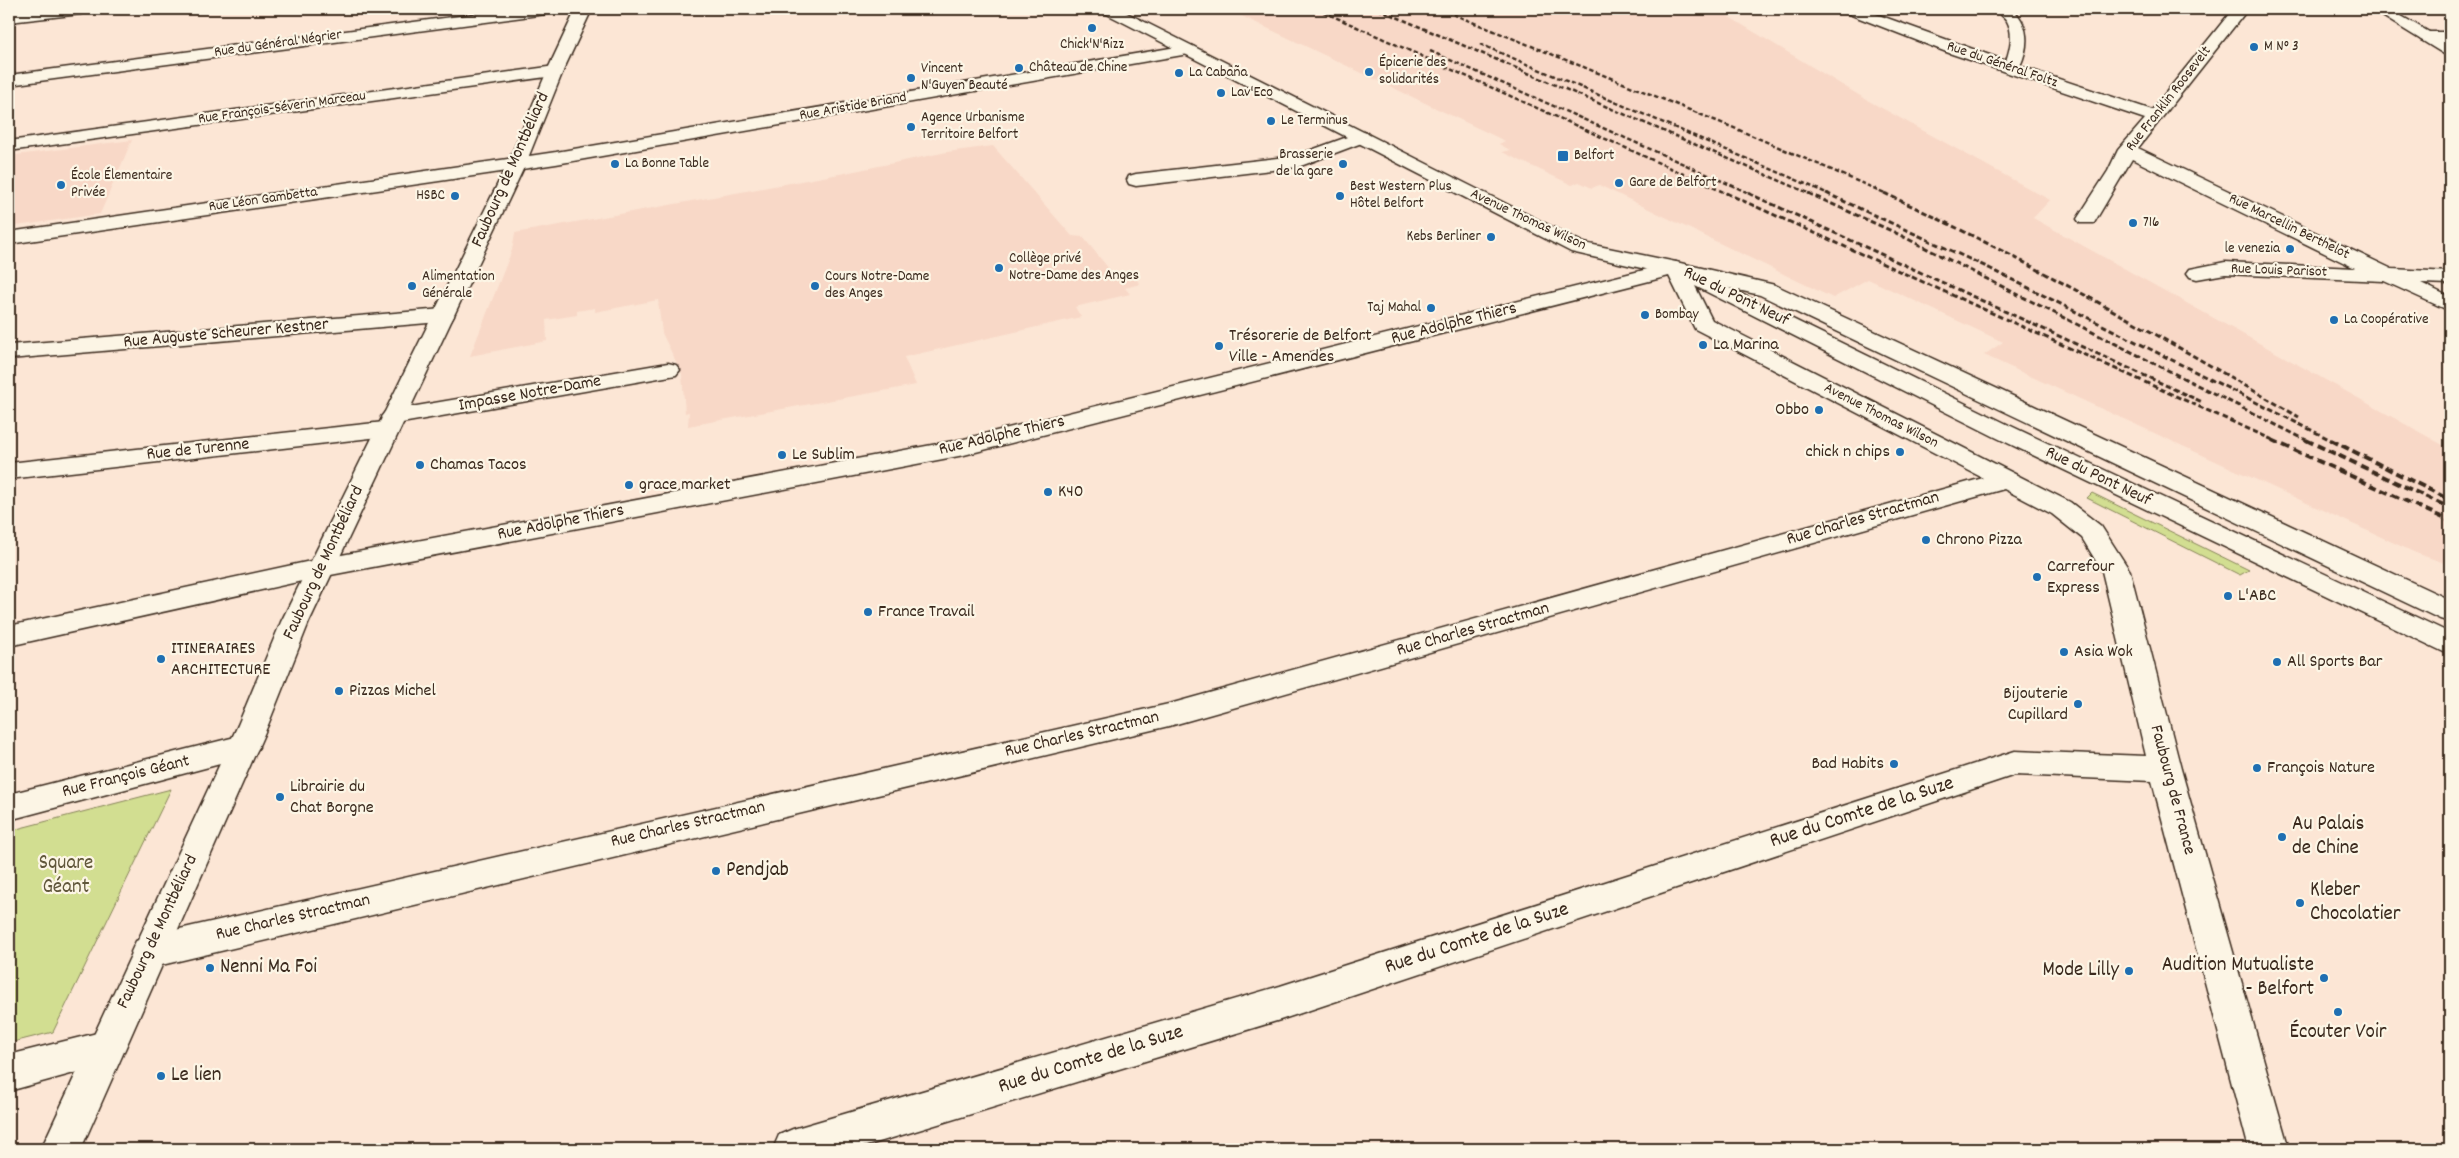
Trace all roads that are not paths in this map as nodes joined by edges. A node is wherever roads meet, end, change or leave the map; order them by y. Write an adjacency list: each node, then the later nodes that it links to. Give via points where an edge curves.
1 (80, 9): 9 (street)
2 (546, 9): 16 (street, Rue du Général Négrier)
3 (584, 9): 15 (street, Faubourg de Montbéliard)
4 (1108, 9): 12 (street, Avenue Thomas Wilson)
5 (1849, 9): 14 (street, Rue du Général Foltz)
6 (2003, 9): 14 (street, via 2014,22 2019,36 2019,51)
7 (2241, 9): 17 (street, Rue Franklin Roosevelt)
8 (2379, 9): 10 (street)
9 (9, 17)
10 (2427, 37): 11 (street); 13 (street)
11 (2450, 37)
12 (1188, 50): 18 (street, Avenue Thomas Wilson); 21 (street, Rue Aristide Briand)
13 (2450, 51)
14 (2011, 68): 17 (street, Rue du Général Foltz)
15 (555, 71): 19 (street, Rue François-Séverin Marceau); 21 (street, Faubourg de Montbéliard)
16 (9, 80)
17 (2156, 117): 20 (street, Rue Franklin Roosevelt)
18 (1361, 137): 22 (street, via 1298,162); 25 (street, Avenue Thomas Wilson, via 1578,248)
19 (9, 146)
20 (2127, 150): 23 (street, Rue Franklin Roosevelt); 27 (street, Rue Marcellin Berthelot)
21 (517, 163): 24 (street, Rue Léon Gambetta); 30 (street, Faubourg de Montbéliard)
22 (1136, 180)
23 (2087, 219)
24 (9, 238)
25 (1676, 268): 35 (street, Avenue Thomas Wilson, via 1703,324); 36 (street, Rue Adolphe Thiers, via 964,447); 37 (street, Rue du Pont Neuf, via 1768,290); 39 (street, Rue du Pont Neuf, via 2037,448)
26 (2197, 273): 27 (street, Rue Louis Parisot, via 2225,268)
27 (2389, 276): 28 (street, Rue Louis Parisot); 29 (street, Rue Marcellin Berthelot)
28 (2450, 278)
29 (2450, 305)
30 (443, 316): 31 (street, Rue Auguste Scheurer Kestner); 33 (street, Faubourg de Montbéliard)
31 (9, 352)
32 (668, 370): 33 (street, Impasse Notre-Dame)
33 (390, 423): 34 (street, Rue de Turenne); 36 (street, Faubourg de Montbéliard)
34 (9, 471)
35 (2006, 480): 41 (street, Faubourg de France, via 2061,508 2092,532 2116,571); 43 (street, Rue Charles Stractman, via 1173,714)
36 (320, 568): 38 (street, Rue Adolphe Thiers); 40 (street, Faubourg de Montbéliard)
37 (2450, 612)
38 (9, 636)
39 (2450, 645)
40 (243, 747): 42 (street, Rue François Géant); 43 (street, Faubourg de Montbéliard)
41 (2165, 769): 47 (street, Rue du Comte de la Suze, via 2015,763 1280,1002); 48 (street, Faubourg de France)
42 (9, 807)
43 (149, 952): 44 (street, Faubourg de Montbéliard)
44 (105, 1049): 45 (street); 46 (street, Faubourg de Montbéliard)
45 (9, 1073)
46 (61, 1149)
47 (793, 1149)
48 (2269, 1149)

